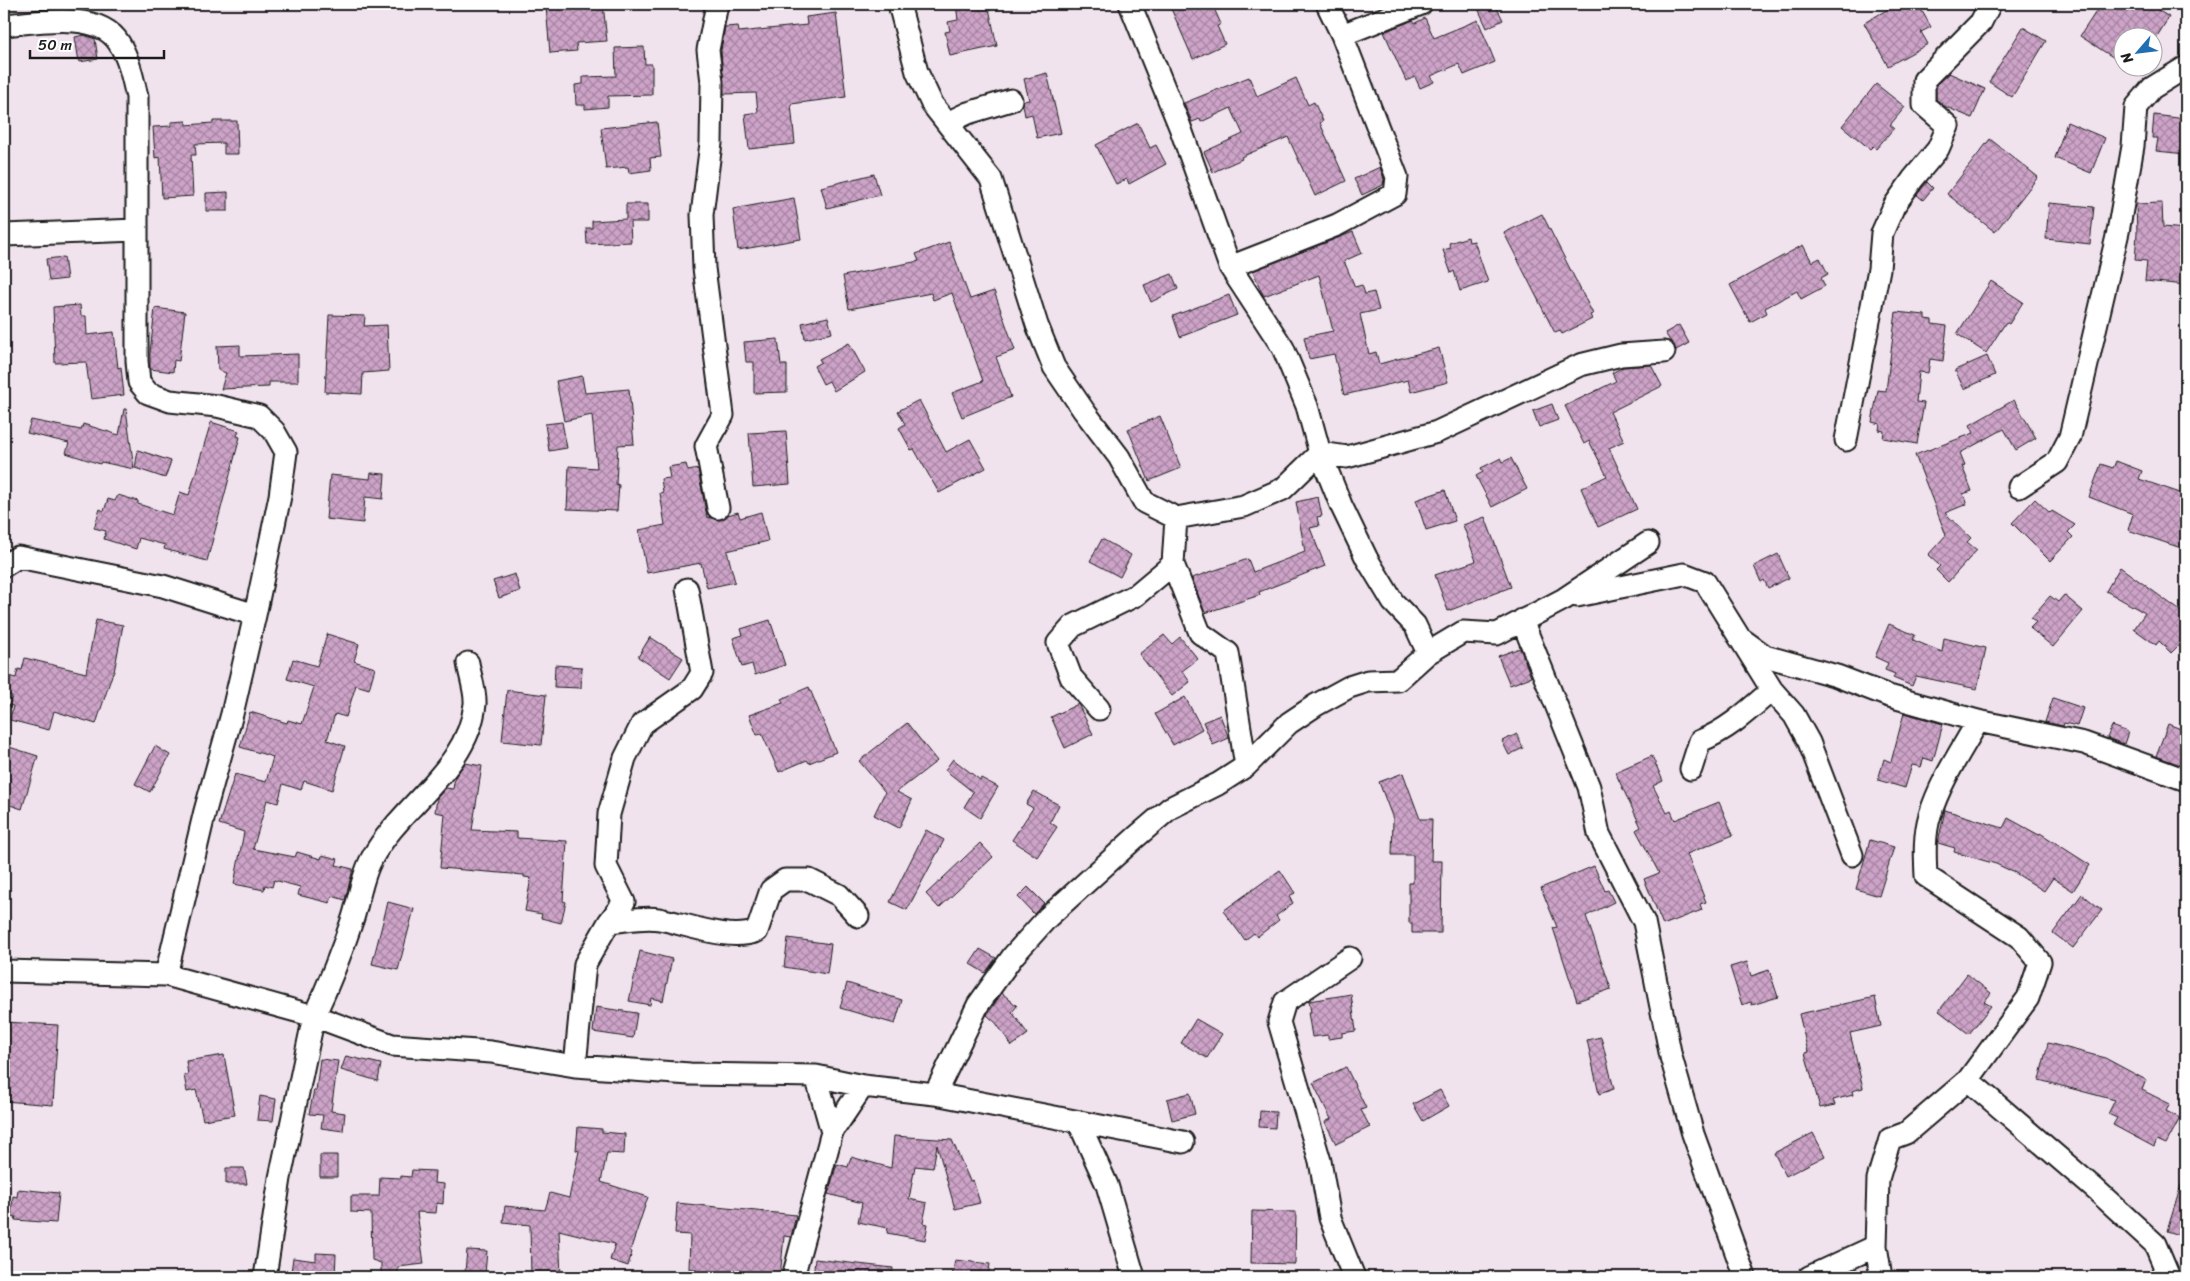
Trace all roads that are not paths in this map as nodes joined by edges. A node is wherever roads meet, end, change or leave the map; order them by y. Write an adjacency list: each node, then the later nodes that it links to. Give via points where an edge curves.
1 (717, 4): 19 (street, via 708,50 712,82 711,143 702,214 704,268 723,415 706,446)
2 (899, 4): 11 (street, via 917,72 932,104)
3 (1130, 4): 14 (street, via 1180,128)
4 (1327, 4): 8 (street)
5 (1421, 4): 8 (street)
6 (1990, 4): 16 (street, via 1981,22 1924,80 1924,105 1948,126 1938,149 1894,206 1882,233 1879,269)
7 (4, 25): 12 (street, via 76,21 105,27 119,42 130,66 138,97)
8 (1342, 35): 14 (street, via 1397,177 1395,194 1337,225)
9 (2186, 67): 18 (street, via 2152,88 2136,107 2134,146 2118,232 2070,438 2057,462)
10 (1011, 100): 11 (street)
11 (947, 123): 20 (street, via 991,179 1037,325 1054,367 1120,457 1144,502)
12 (137, 230): 13 (street); 26 (street, via 139,382 148,393 170,401 217,406 259,416 274,431 286,452)
13 (4, 235)
14 (1230, 268): 17 (street, via 1283,348 1307,406)
15 (1664, 352): 17 (street, via 1621,355 1580,365 1437,432 1347,457)
16 (1846, 440)
17 (1320, 453): 20 (street, via 1284,489 1244,506); 29 (street, via 1367,559 1393,602 1415,625)
18 (2019, 487)
19 (718, 508)
20 (1176, 518): 22 (street)
21 (1648, 543): 25 (street)
22 (1173, 564): 32 (street, via 1136,595 1073,626 1058,643 1071,677); 34 (street, via 1200,633 1228,653)
23 (4, 566): 26 (street, via 18,557 46,562 163,586)
24 (687, 589): 39 (street, via 702,673 692,689 642,724 625,758 609,814 606,866 624,902)
25 (1564, 599): 27 (street); 28 (street, via 1684,574 1705,582)
26 (255, 615): 42 (street)
27 (1522, 620): 29 (street, via 1497,634 1463,632); 57 (street, via 1589,787 1599,834 1644,922 1671,1057 1693,1134)
28 (1740, 638): 31 (street); 33 (street, via 1766,656)
29 (1428, 653): 34 (street, via 1398,680 1368,681 1316,705 1289,723)
30 (468, 663): 43 (street, via 475,703 469,732 453,759 391,830 371,861 334,970)
31 (1772, 690): 35 (street, via 1738,720 1700,741); 37 (street, via 1794,715 1808,742)
32 (1099, 709)
33 (1978, 721): 36 (street, via 2084,744); 46 (street, via 1930,815 1925,850 1926,876 2019,937 2040,962 2028,998)
34 (1246, 766): 48 (street, via 1170,808 1048,917 1012,956 978,1005)
35 (1691, 769)
36 (2186, 780)
37 (1852, 854)
38 (858, 916): 39 (street, via 839,895 810,880 785,880 771,890 757,932 749,934 702,931 657,918)
39 (610, 922): 44 (street, via 585,964)
40 (1350, 958): 56 (street, via 1285,1002 1279,1022 1320,1161 1330,1218)
41 (4, 971): 42 (street)
42 (166, 975): 43 (street)
43 (314, 1016): 44 (street, via 392,1045 491,1052); 53 (street, via 280,1178)
44 (575, 1066): 45 (street, via 690,1074)
45 (816, 1076): 47 (street); 50 (street)
46 (1968, 1080): 52 (street, via 1906,1133 1890,1139 1878,1180); 60 (street, via 2155,1244)
47 (863, 1086): 48 (street); 50 (street)
48 (935, 1094): 49 (street)
49 (1079, 1124): 51 (street); 55 (street, via 1107,1185)
50 (832, 1132): 54 (street)
51 (1183, 1142)
52 (1876, 1246): 58 (street); 59 (street)
53 (265, 1277)
54 (793, 1277)
55 (1134, 1277)
56 (1354, 1277)
57 (1745, 1277)
58 (1809, 1277)
59 (1881, 1277)
60 (2169, 1277)

